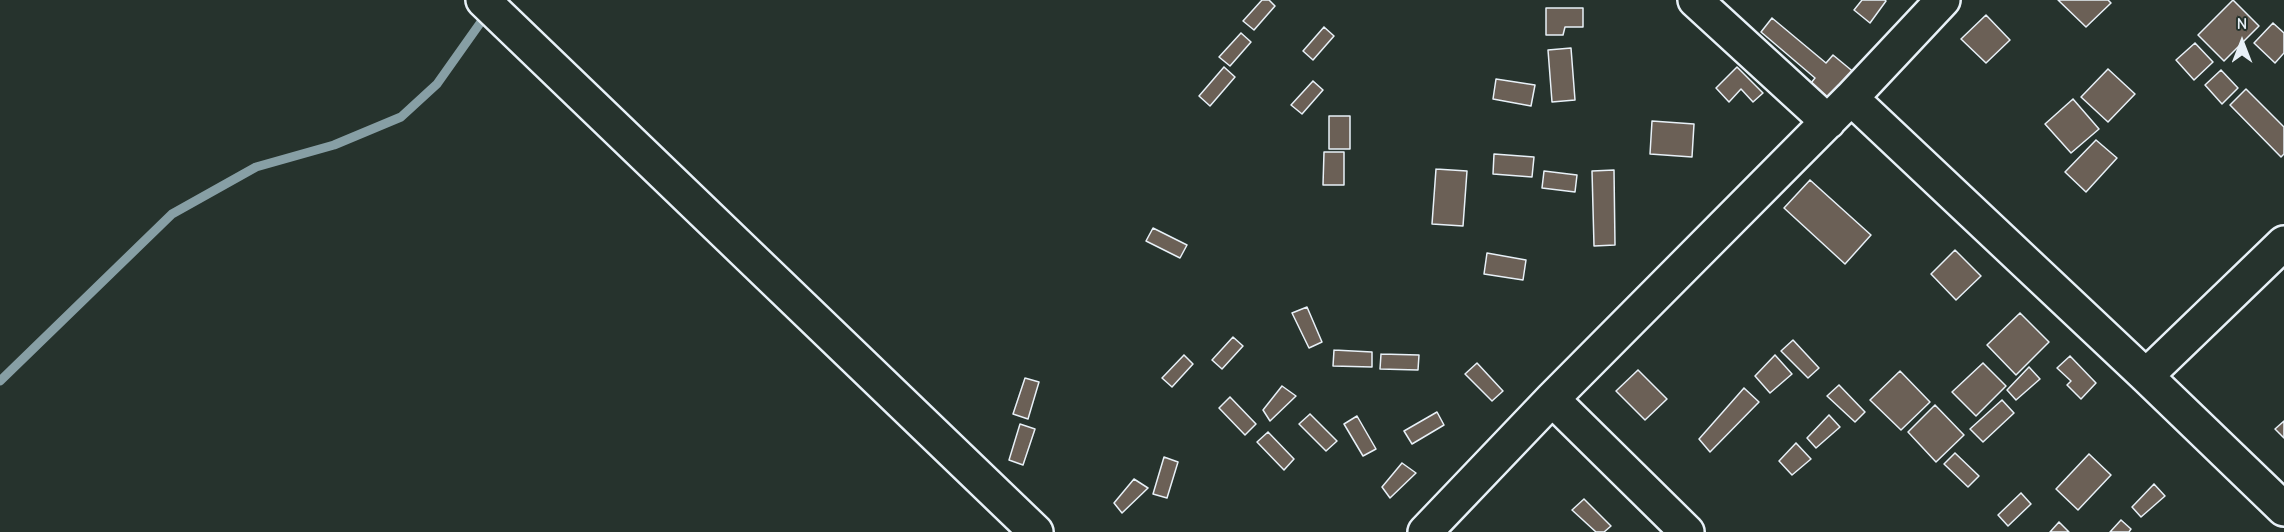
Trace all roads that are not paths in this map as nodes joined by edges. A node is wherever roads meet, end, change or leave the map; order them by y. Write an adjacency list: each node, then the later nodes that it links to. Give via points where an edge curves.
1 (483, 0): 10 (street)
2 (1695, 0): 5 (street)
3 (1943, 0): 4 (street)
4 (1851, 98): 5 (street); 7 (street)
5 (1828, 122): 8 (street)
6 (2284, 243): 7 (street)
7 (2146, 376): 9 (street)
8 (1552, 399): 11 (street); 12 (street)
9 (2284, 509)
10 (1036, 532)
11 (1425, 532)
12 (1687, 532)

